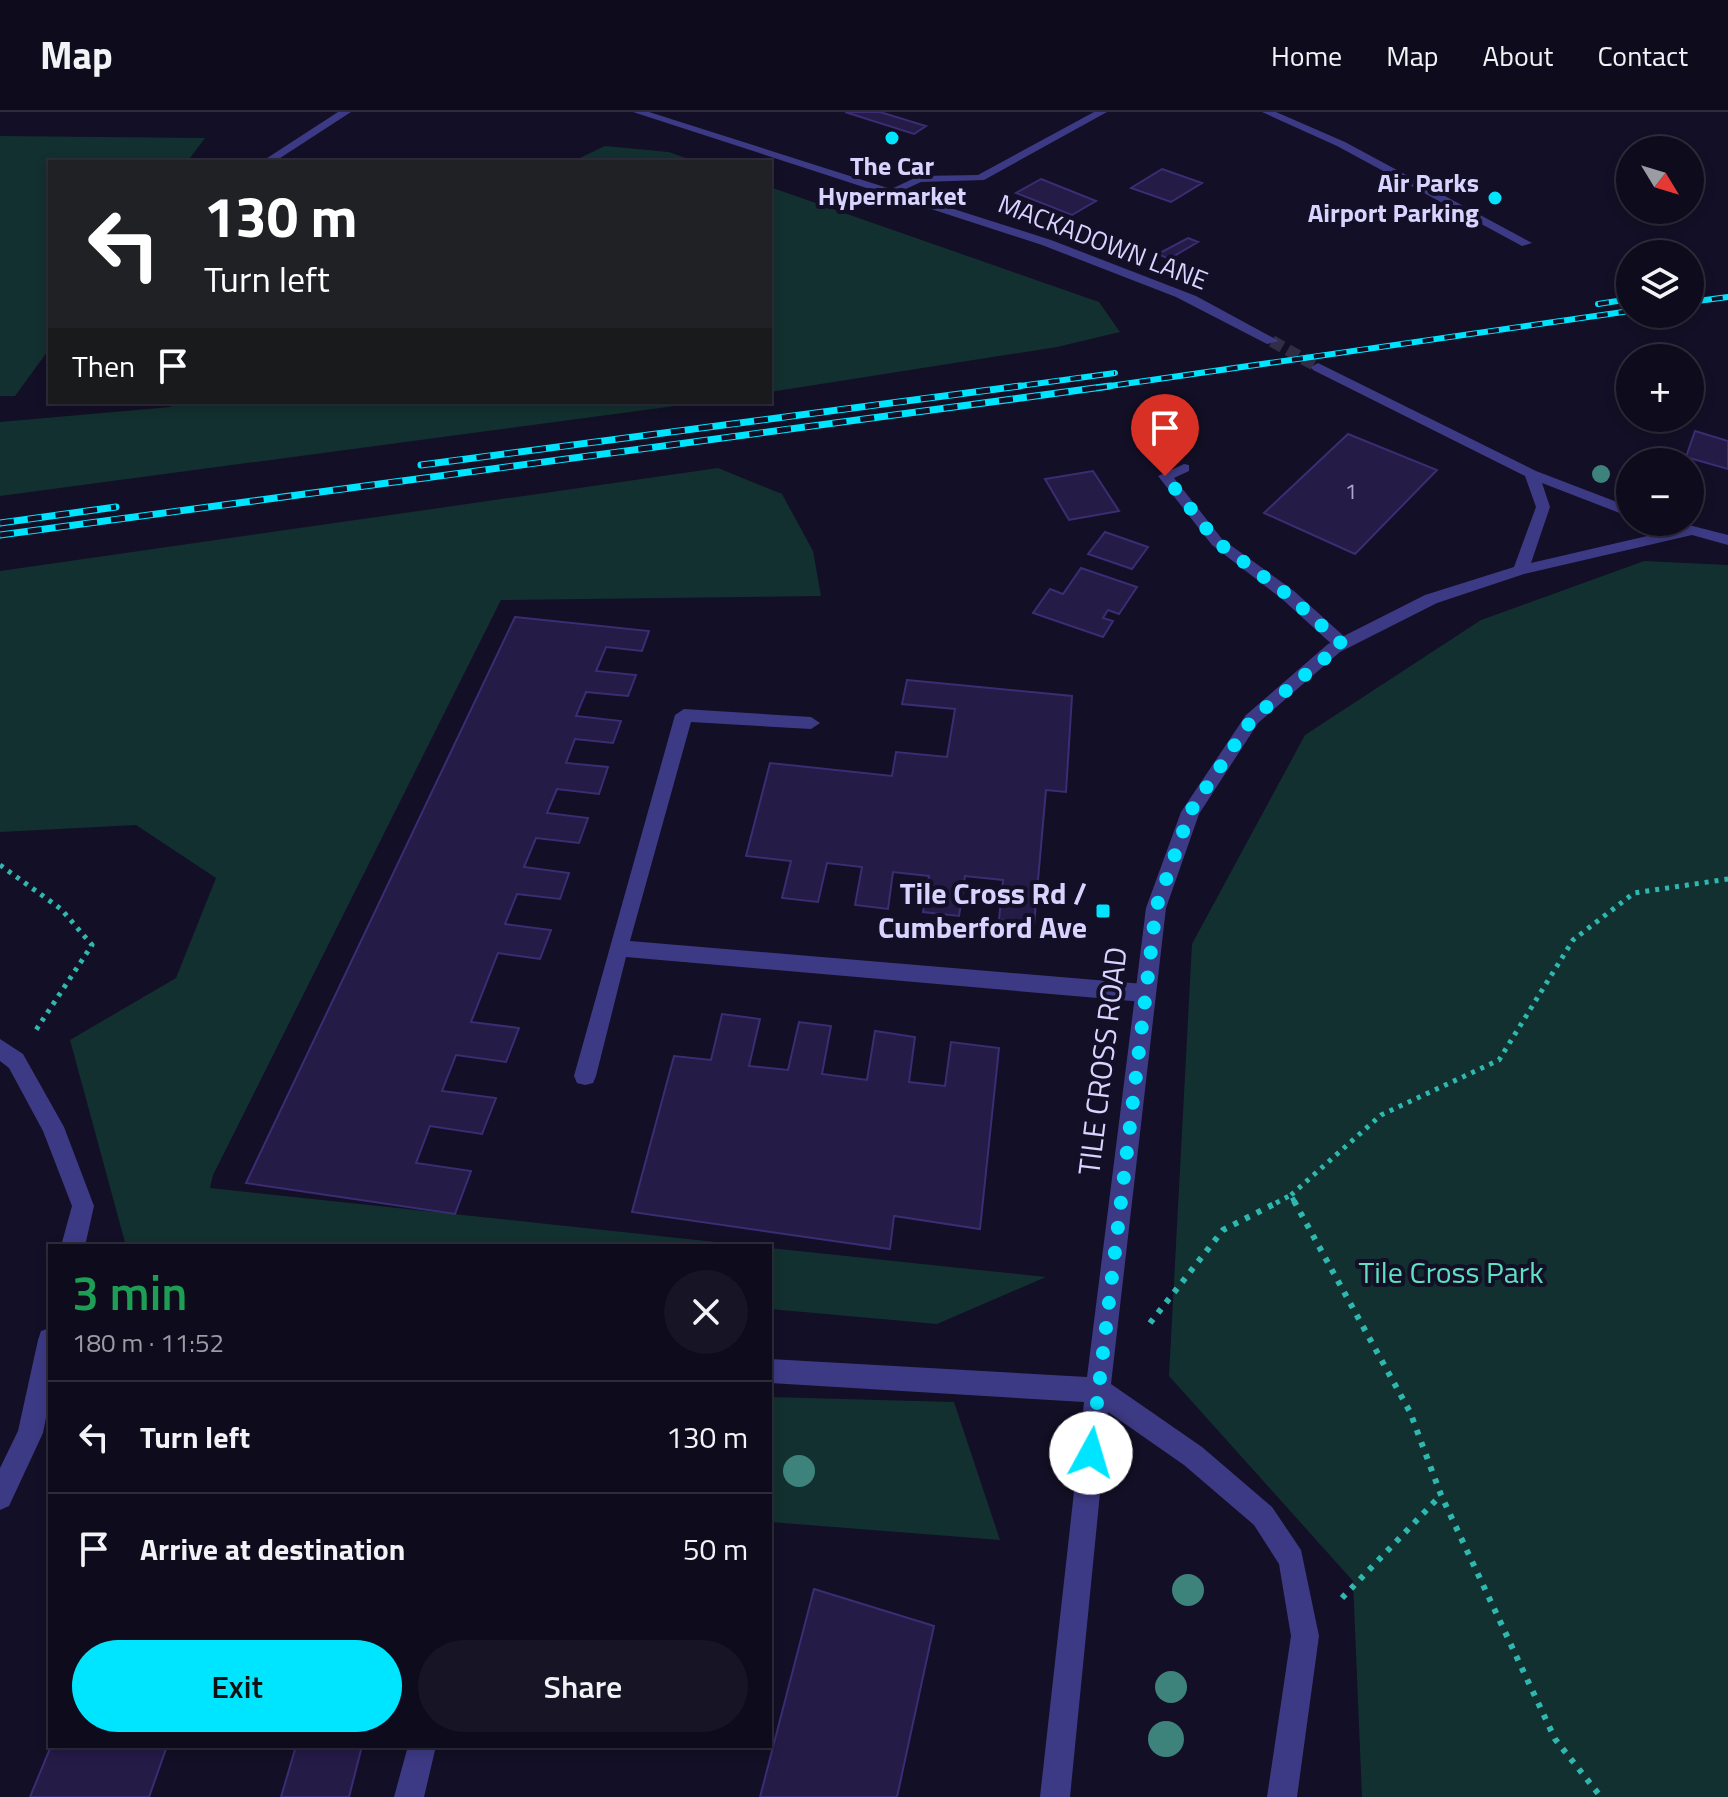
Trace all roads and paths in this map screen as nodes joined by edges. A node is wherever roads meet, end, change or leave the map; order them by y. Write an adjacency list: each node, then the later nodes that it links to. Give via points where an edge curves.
1 (346, 112): 5 (street)
2 (638, 112): 6 (street, MACKADOWN LANE)
3 (1102, 112): 6 (street, via 980,178 919,179)
4 (1267, 112): 7 (street, via 1341,144)
5 (270, 160)
6 (893, 191): 8 (street, MACKADOWN LANE, via 1183,295)
7 (1526, 243)
8 (1272, 341)
9 (1318, 367): 11 (street)
10 (1184, 468): 17 (street, via 1165,476 1217,542)
11 (1531, 474): 12 (street); 16 (street, via 1543,507)
12 (1616, 507)
13 (1704, 535): 15 (street)
14 (1670, 536): 16 (street, TILE CROSS ROAD)
15 (1728, 540)
16 (1521, 570): 17 (street, TILE CROSS ROAD, via 1431,599)
17 (1342, 644): 22 (street, TILE CROSS ROAD, via 1252,719 1190,812 1156,908)
18 (811, 723): 21 (street, via 684,715)
19 (0, 865): 23 (path, via 61,909 92,945)
20 (1728, 879): 25 (path, via 1634,893 1573,940 1499,1060 1381,1115)
21 (618, 948): 22 (street); 24 (street)
22 (1144, 993): 30 (street, TILE CROSS ROAD)
23 (8, 1055): 26 (street, via 53,1127 83,1206)
24 (585, 1076)
25 (1291, 1195): 27 (path, via 1223,1230); 31 (path, via 1410,1412)
26 (74, 1244)
27 (1146, 1328)
28 (48, 1349): 32 (street, via 30,1433)
29 (772, 1371): 30 (street)
30 (1098, 1390): 33 (street, via 1193,1456 1263,1516 1292,1559); 36 (street, TILE CROSS ROAD)
31 (1441, 1495): 33 (path); 38 (path, via 1555,1739)
32 (0, 1497)
33 (1305, 1636): 37 (street)
34 (421, 1748): 35 (street)
35 (409, 1797)
36 (1055, 1797)
37 (1282, 1797)
38 (1601, 1797)

